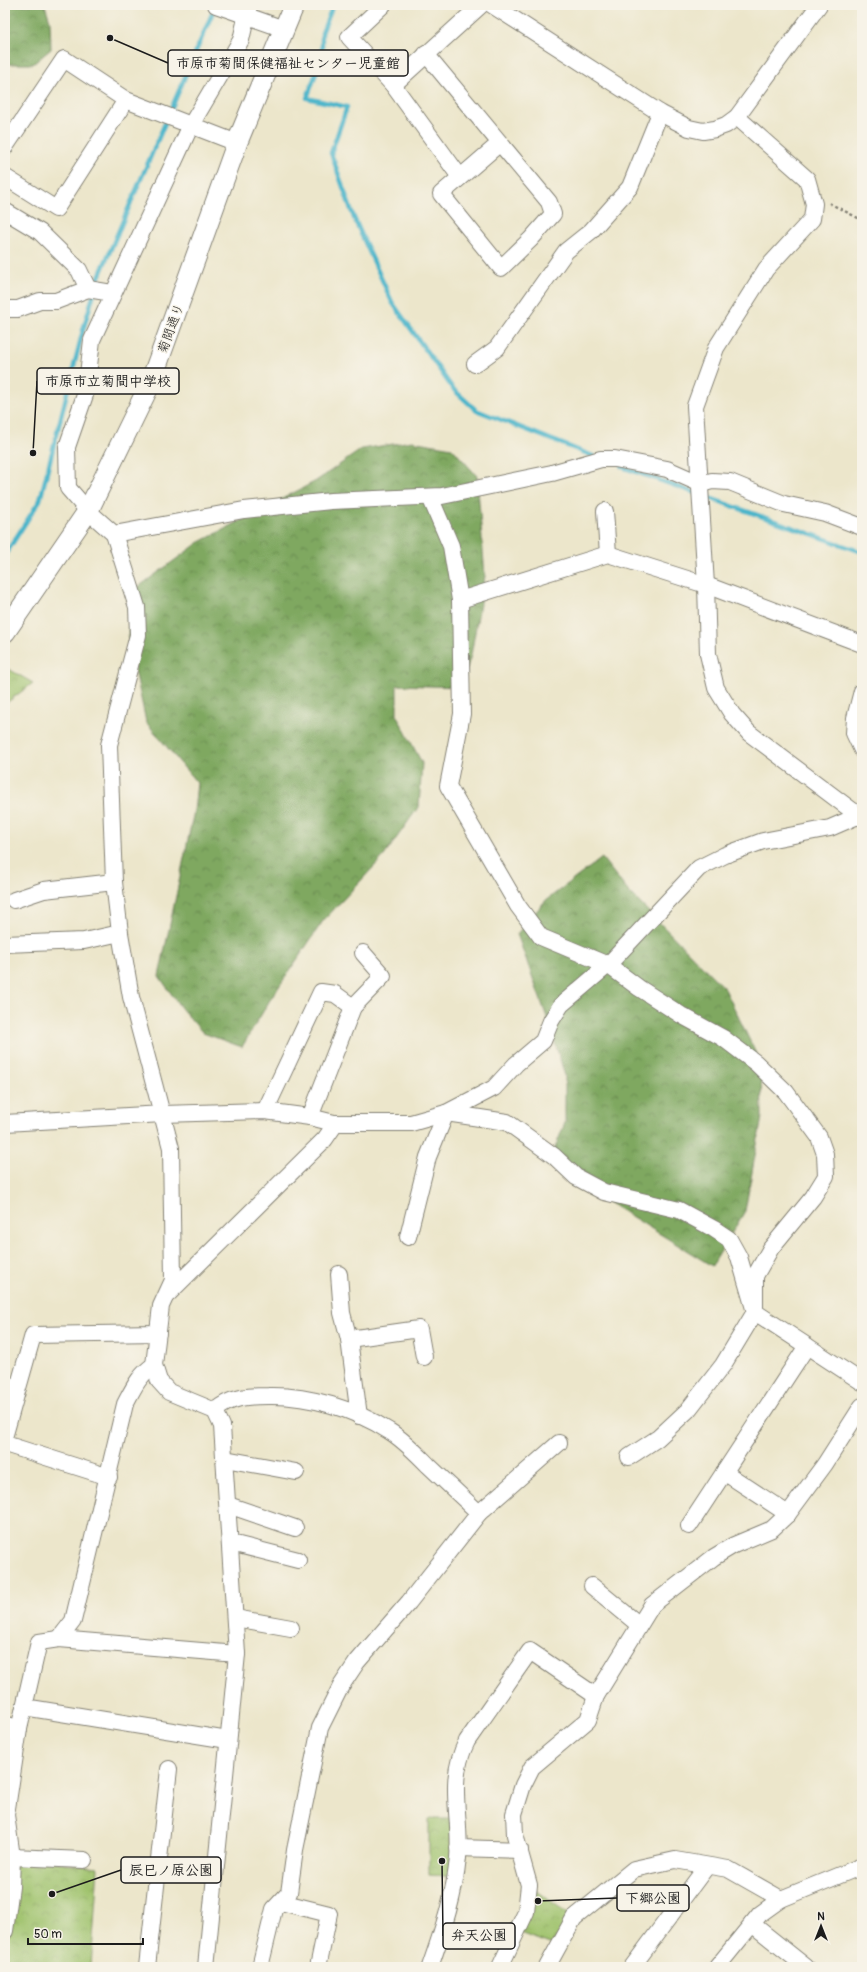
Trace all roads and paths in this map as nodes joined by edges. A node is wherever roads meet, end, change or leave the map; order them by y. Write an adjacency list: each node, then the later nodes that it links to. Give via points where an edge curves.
1 (216, 5): 7 (street)
2 (294, 5): 8 (street, 菊間通り)
3 (383, 5): 10 (street, via 348,37)
4 (481, 5): 9 (street)
5 (492, 5): 12 (street)
6 (819, 5): 13 (street)
7 (248, 11): 8 (street); 14 (street, via 241,40)
8 (284, 30): 15 (street, 菊間通り)
9 (426, 54): 10 (street); 16 (street)
10 (393, 85): 19 (street)
11 (126, 100): 14 (street); 17 (street, via 64,59); 18 (street, via 56,209)
12 (660, 113): 13 (street, via 689,128 703,131 716,129); 26 (street, via 630,187 591,231 566,251 497,348)
13 (737, 117): 20 (street, via 807,178)
14 (190, 125): 15 (street); 24 (street)
15 (237, 143): 29 (street, 菊間通り, via 150,384)
16 (500, 143): 19 (street); 19 (street, via 549,202 553,214 532,239 501,268 441,194)
17 (5, 147)
18 (5, 177)
19 (460, 177)
20 (812, 195): 22 (path); 27 (street, via 812,219 766,269 716,348 695,406)
21 (5, 211): 23 (street, via 40,232 80,270)
22 (862, 220)
23 (88, 289): 24 (street); 25 (street, via 56,301 40,301 18,309)
24 (112, 294): 29 (street, via 92,340 86,392 67,447 68,488)
25 (5, 309)
26 (475, 364)
27 (701, 484): 28 (street, via 667,470 615,459 601,459 552,473); 31 (street, via 712,481 730,482 784,504 825,513); 34 (street)
28 (430, 497): 32 (street, via 332,500 244,510); 35 (street, via 451,546)
29 (88, 511): 32 (street); 36 (street, 菊間通り)
30 (605, 511): 33 (street)
31 (862, 528)
32 (114, 534): 41 (street, via 137,607 138,635 109,745)
33 (608, 554): 34 (street); 35 (street)
34 (706, 585): 37 (street); 40 (street, via 708,654 716,688 732,714 748,733)
35 (460, 600): 46 (street, via 462,714 448,786 518,906 541,938)
36 (5, 632)
37 (862, 644)
38 (862, 691): 39 (street, via 854,733)
39 (862, 750)
40 (861, 816): 46 (street, via 830,828 763,841 699,868)
41 (114, 882): 42 (street, via 44,890); 43 (street)
42 (14, 900)
43 (120, 933): 44 (street, via 84,940); 50 (street, via 131,997)
44 (5, 944)
45 (363, 954): 47 (street, via 383,976)
46 (608, 965): 49 (street, via 561,1005 543,1042 516,1064 494,1088); 57 (street, via 680,1015 723,1038 756,1063 786,1092 819,1137 825,1154 826,1176 813,1197 776,1242 755,1276)
47 (353, 1007): 48 (street, via 335,994 322,992); 51 (street)
48 (265, 1111): 50 (street); 51 (street)
49 (446, 1113): 53 (street, via 411,1123); 54 (street, via 428,1157); 57 (street, via 507,1122 554,1156 576,1177 604,1192 679,1210 714,1229 729,1239 739,1257)
50 (163, 1114): 52 (street); 56 (street, via 171,1148 173,1280)
51 (310, 1116): 53 (street)
52 (5, 1123)
53 (336, 1123): 56 (street, via 325,1139)
54 (408, 1237)
55 (339, 1274): 59 (street, via 342,1313)
56 (166, 1296): 58 (street, via 161,1306)
57 (755, 1312): 60 (street); 70 (street, via 722,1365 688,1410 658,1438)
58 (158, 1334): 62 (street); 67 (street, via 33,1334)
59 (349, 1339): 61 (street, via 419,1329); 66 (street)
60 (807, 1346): 63 (street); 73 (street)
61 (424, 1357)
62 (154, 1365): 65 (street, via 159,1380 169,1392); 74 (street, via 141,1376 125,1404)
63 (862, 1382)
64 (862, 1406): 77 (street, via 825,1464)
65 (215, 1411): 66 (street, via 220,1405 243,1396 287,1396 315,1401); 71 (street, via 222,1426)
66 (359, 1416): 76 (street, via 394,1435)
67 (5, 1434)
68 (559, 1443): 76 (street)
69 (5, 1444): 74 (street)
70 (629, 1457)
71 (225, 1459): 72 (street); 75 (street)
72 (296, 1472)
73 (724, 1472): 77 (street); 78 (street)
74 (109, 1477): 86 (street, via 73,1621)
75 (228, 1505): 79 (street); 80 (street)
76 (479, 1513): 100 (street, via 409,1602 357,1662 323,1721 289,1893)
77 (788, 1514): 84 (street, via 772,1529 734,1545 714,1557 652,1605)
78 (689, 1526)
79 (295, 1528)
80 (231, 1543): 81 (street); 83 (street)
81 (298, 1560)
82 (592, 1586): 84 (street)
83 (235, 1618): 85 (street); 87 (street)
84 (638, 1624): 88 (street)
85 (291, 1628)
86 (59, 1640): 87 (street); 89 (street, via 39,1642)
87 (237, 1654): 91 (street)
88 (596, 1696): 93 (street, via 530,1651 467,1741 460,1756 455,1778); 94 (street, via 588,1720 532,1767 522,1785 514,1814 515,1834)
89 (24, 1707): 90 (street); 91 (street)
90 (12, 1727): 95 (street, via 6,1815)
91 (228, 1740): 104 (street)
92 (169, 1769): 103 (street)
93 (458, 1848): 94 (street); 107 (street, via 451,1904)
94 (520, 1850): 108 (street, via 529,1885 526,1912)
95 (12, 1857): 96 (street); 102 (street)
96 (84, 1860)
97 (707, 1866): 99 (street, via 728,1869); 109 (street, via 675,1860 634,1869 574,1918); 110 (street)
98 (862, 1866): 99 (street)
99 (780, 1899): 101 (street, via 760,1914)
100 (281, 1902): 105 (street, via 274,1909); 106 (street, via 329,1914)
101 (752, 1924): 111 (street); 112 (street)
102 (5, 1931)
103 (147, 1967)
104 (206, 1967)
105 (260, 1967)
106 (318, 1967)
107 (430, 1967)
108 (500, 1967)
109 (547, 1967)
110 (632, 1967)
111 (717, 1967)
112 (806, 1967)

